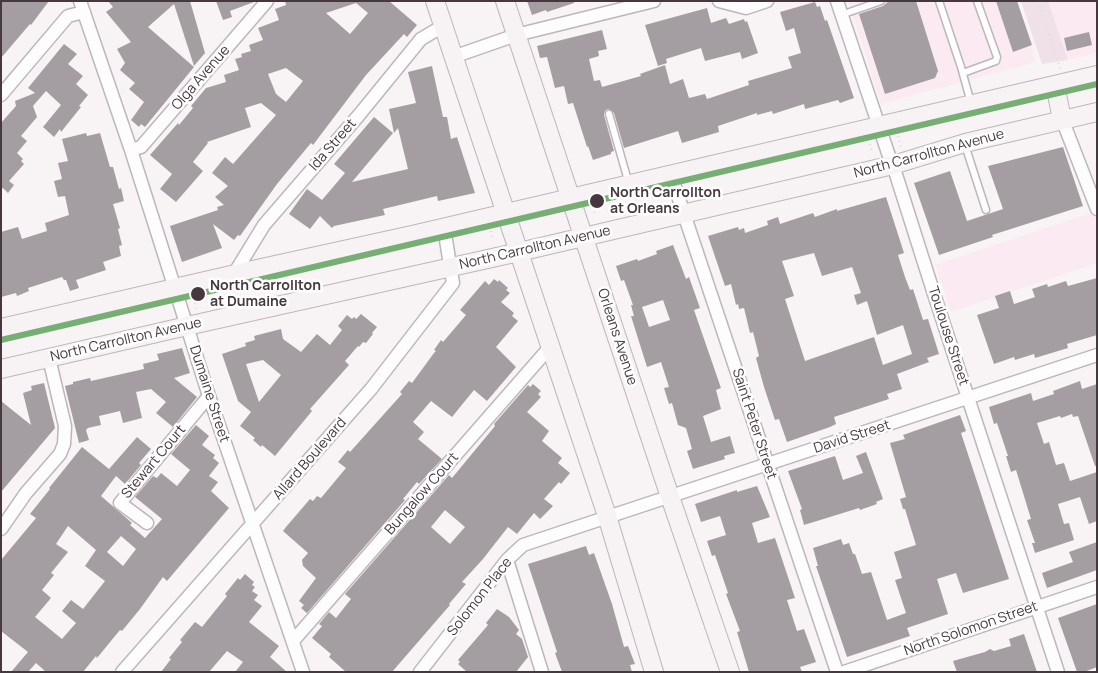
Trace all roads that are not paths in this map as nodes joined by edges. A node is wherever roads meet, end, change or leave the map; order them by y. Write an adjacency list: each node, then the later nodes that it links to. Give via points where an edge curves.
1 (267, 1): 26 (street, Olga Avenue, via 141,147)
2 (434, 1): 13 (main road)
3 (505, 1): 14 (main road, Orleans Avenue)
4 (654, 1): 14 (street)
5 (719, 1): 6 (street, via 746,8)
6 (767, 1)
7 (837, 1): 12 (street, Toulouse Street)
8 (881, 1): 12 (lane)
9 (939, 1): 16 (lane)
10 (976, 1): 16 (lane, via 997,57 996,61)
11 (82, 6): 19 (street, via 68,16); 26 (street, Dumaine Street)
12 (841, 15): 24 (street, Toulouse Street)
13 (443, 26): 15 (main road); 39 (street, Ida Street, via 421,39 264,225)
14 (516, 35): 15 (street); 30 (main road, Orleans Avenue)
15 (453, 57): 34 (main road)
16 (963, 73): 20 (lane)
17 (1097, 76): 18 (main road)
18 (1058, 79): 20 (main road); 23 (main road)
19 (1, 95)
20 (971, 105): 24 (main road)
21 (1097, 112): 23 (main road, North Carrollton Avenue)
22 (609, 114): 29 (lane)
23 (1062, 119): 25 (main road, North Carrollton Avenue); 31 (street)
24 (878, 126): 27 (street, Toulouse Street); 28 (main road)
25 (965, 143): 27 (main road, North Carrollton Avenue); 32 (lane)
26 (131, 150): 40 (street, Dumaine Street)
27 (893, 165): 33 (main road, North Carrollton Avenue); 48 (street, Toulouse Street)
28 (671, 175): 29 (main road); 33 (street, Saint Peter Street)
29 (630, 185): 30 (main road)
30 (571, 198): 34 (main road); 36 (main road, Orleans Avenue)
31 (1097, 209)
32 (986, 210)
33 (683, 212): 36 (main road, North Carrollton Avenue); 49 (street, Saint Peter Street)
34 (505, 213): 35 (main road); 37 (main road)
35 (444, 228): 38 (street, Allard Boulevard); 39 (main road)
36 (583, 237): 37 (main road, North Carrollton Avenue); 50 (main road, Orleans Avenue)
37 (518, 252): 38 (main road, North Carrollton Avenue); 43 (main road)
38 (452, 267): 41 (main road, North Carrollton Avenue); 53 (street, Allard Boulevard, via 454,283 370,389)
39 (234, 274): 40 (main road)
40 (174, 288): 41 (street, Dumaine Street); 42 (main road)
41 (187, 326): 45 (main road, North Carrollton Avenue); 47 (street, Dumaine Street)
42 (1, 328)
43 (550, 346): 51 (main road); 58 (street, Bungalow Court)
44 (1097, 355): 48 (street, David Street)
45 (49, 358): 46 (main road, North Carrollton Avenue); 54 (street, via 65,426 64,444 60,454 26,493)
46 (1, 369)
47 (209, 396): 52 (street, Stewart Court, via 120,503); 53 (street, Dumaine Street)
48 (968, 399): 49 (street, David Street); 57 (street, Toulouse Street)
49 (767, 465): 50 (street, David Street); 65 (street, Saint Peter Street)
50 (670, 497): 51 (street, David Street); 64 (main road, Orleans Avenue)
51 (607, 516): 55 (street, Solomon Place, via 523,545); 63 (main road)
52 (147, 523)
53 (252, 525): 58 (street, Dumaine Street); 59 (street, Allard Boulevard)
54 (1, 529)
55 (507, 560): 61 (street, Solomon Place); 62 (street)
56 (1097, 587): 57 (street, North Solomon Street)
57 (1036, 607): 66 (street, North Solomon Street); 67 (street, Toulouse Street)
58 (293, 641): 60 (street, Dumaine Street)
59 (122, 672)
60 (303, 672)
61 (420, 672)
62 (542, 672)
63 (654, 672)
64 (730, 672)
65 (837, 672)
66 (844, 672)
67 (1058, 672)

